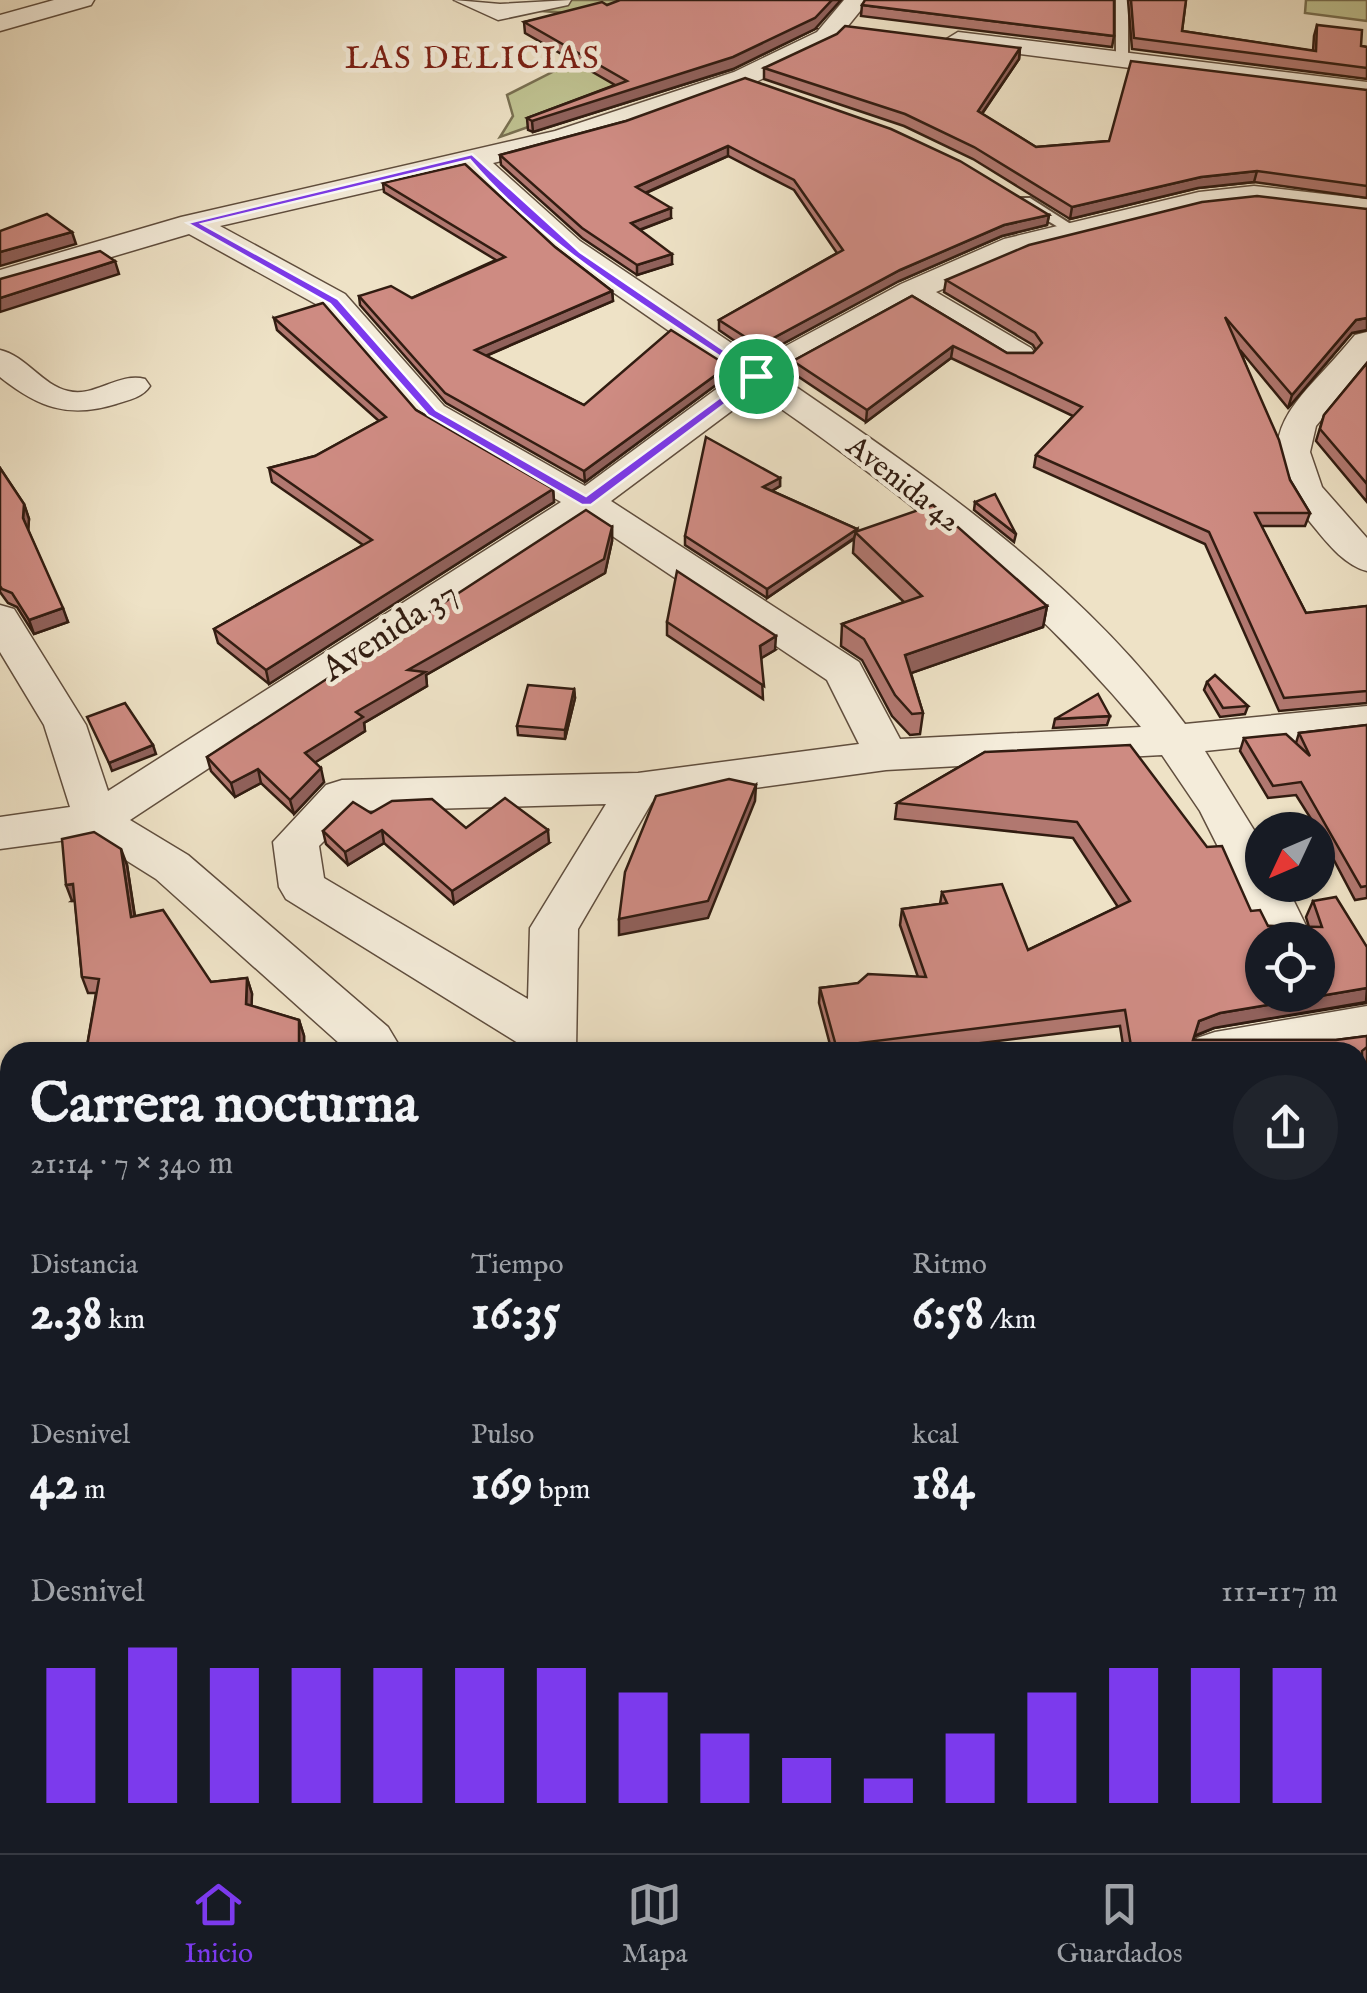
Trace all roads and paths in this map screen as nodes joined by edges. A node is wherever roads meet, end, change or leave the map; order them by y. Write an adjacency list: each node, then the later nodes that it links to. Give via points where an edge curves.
1 (82, 0): 6 (street)
2 (466, 0): 3 (street, via 498,12)
3 (559, 0)
4 (857, 0): 7 (street)
5 (1122, 0): 10 (lane)
6 (0, 22)
7 (838, 25): 8 (street); 12 (street, via 752,81 563,138)
8 (876, 30)
9 (933, 37): 10 (street)
10 (1122, 61): 11 (street)
11 (1367, 90)
12 (472, 157): 15 (street); 22 (street, Avenida 42, via 576,254)
13 (1012, 193): 16 (lane)
14 (1367, 208): 16 (street, Avenida 37, via 1254,195)
15 (192, 223): 17 (street); 24 (street, via 334,302 432,413)
16 (1073, 230): 18 (street, Avenida 37, via 1014,246)
17 (0, 280)
18 (912, 291): 20 (street); 22 (street, Avenida 37)
19 (1367, 342): 25 (street, via 1294,434 1294,458 1319,514)
20 (1020, 355)
21 (0, 360): 23 (street, via 66,404 92,403)
22 (756, 376): 24 (street, Avenida 37); 28 (street, Avenida 42, via 910,480 1112,659)
23 (133, 386)
24 (587, 502): 29 (street, via 844,672); 31 (street, Avenida 37)
25 (1367, 559)
26 (0, 618): 31 (street, via 65,725)
27 (1367, 720): 28 (street)
28 (1175, 740): 29 (street); 33 (street, Avenida 42)
29 (886, 755): 30 (street)
30 (638, 788): 36 (street, via 342,796 296,842 302,887); 37 (street, via 554,928)
31 (96, 820): 32 (street, Avenida 37); 35 (street, via 172,867)
32 (0, 833)
33 (1245, 848)
34 (1339, 1026): 38 (street)
35 (371, 1042)
36 (546, 1042)
37 (551, 1042)
38 (1263, 1042)

